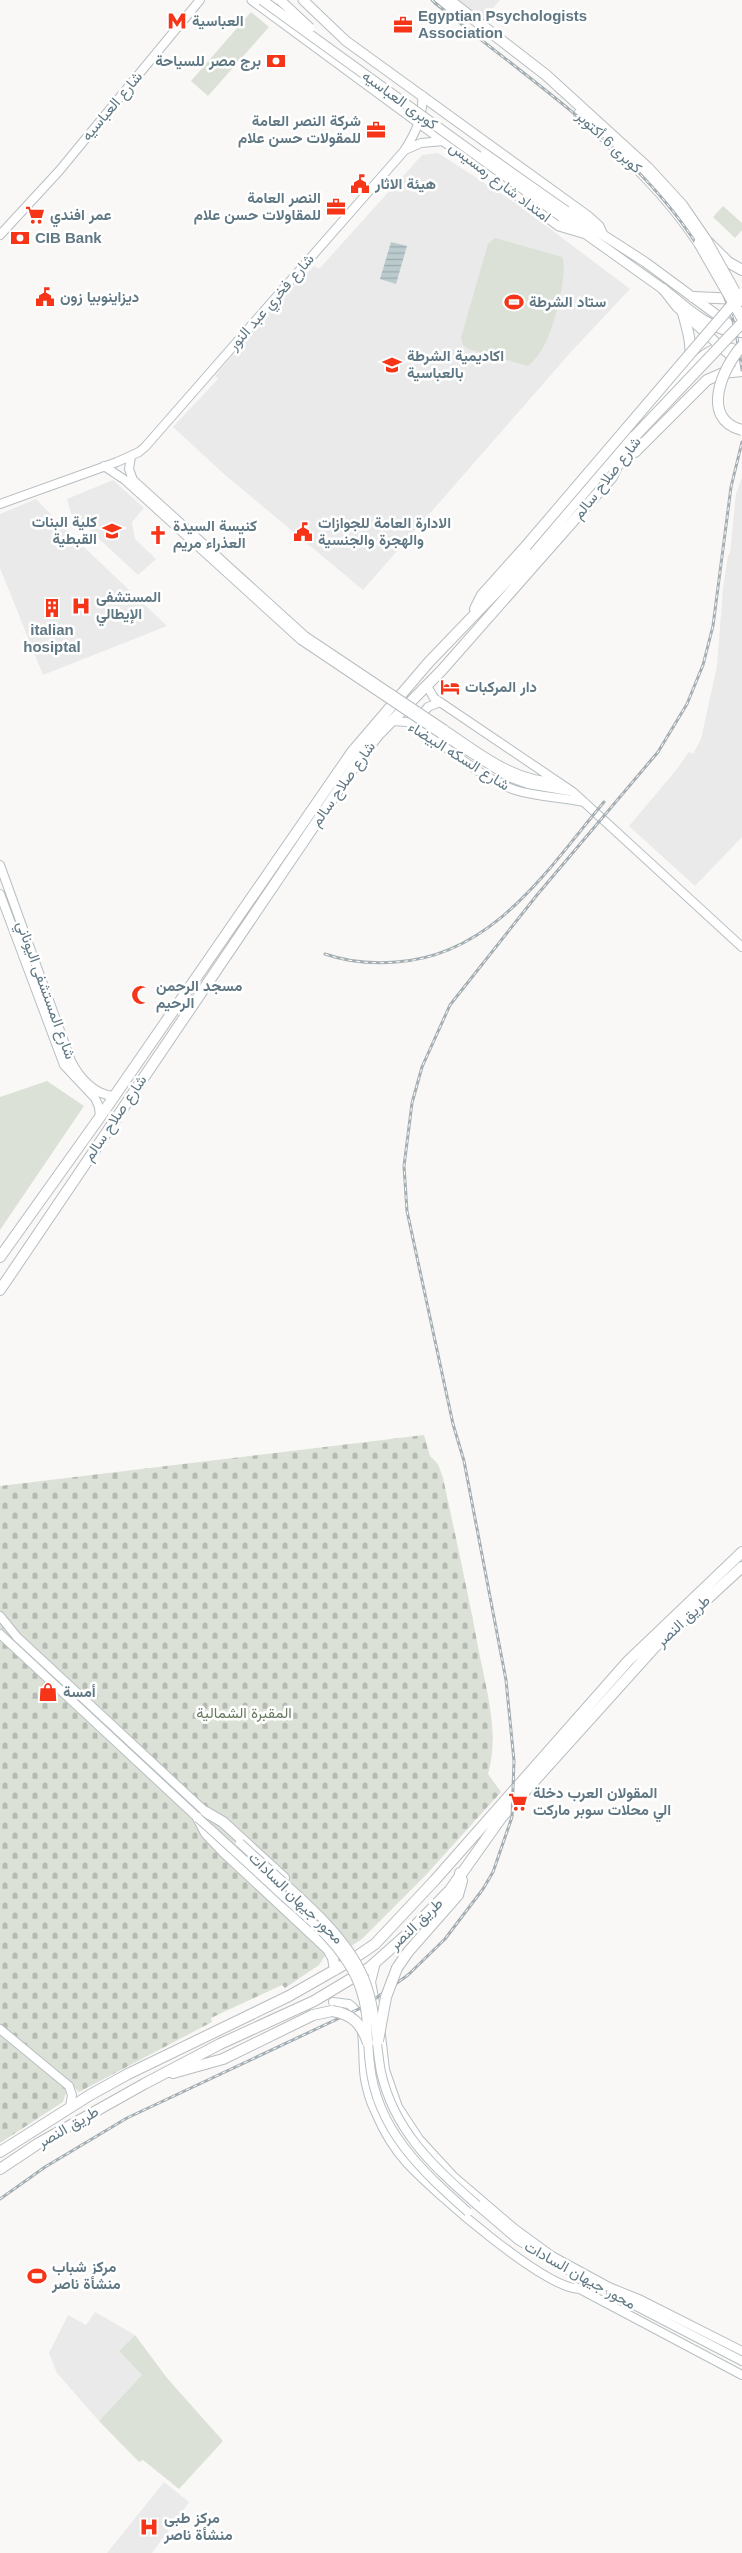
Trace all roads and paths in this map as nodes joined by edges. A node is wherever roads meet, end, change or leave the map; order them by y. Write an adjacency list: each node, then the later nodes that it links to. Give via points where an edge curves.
1 (200, 0): 18 (street, شارع العباسيه)
2 (252, 0): 11 (main road, امتداد شارع رمسيس)
3 (262, 0): 19 (main road, كوبرى العباسيه, bridge)
4 (280, 0): 19 (main road, كوبرى العباسيه, bridge, via 305,24)
5 (297, 0): 9 (main road)
6 (303, 0): 9 (main road, امتداد شارع رمسيس)
7 (438, 0): 32 (highway, كوبرى 6 أكتوبر, bridge, via 546,84 655,184 690,230)
8 (449, 0): 23 (highway, كوبرى 6 أكتوبر, via 541,71 648,168 682,205)
9 (312, 11): 10 (main road, امتداد شارع رمسيس, via 346,41)
10 (422, 95): 11 (street, شارع فخري عبد النور); 13 (main road, امتداد شارع رمسيس)
11 (419, 122): 12 (main road, امتداد شارع رمسيس); 14 (street, شارع فخري عبد النور)
12 (445, 141): 14 (street, شارع فخري عبد النور, via 421,143); 16 (main road, امتداد شارع رمسيس)
13 (495, 148): 15 (main road, امتداد شارع رمسيس); 16 (main road, via 491,162)
14 (404, 151): 44 (street, شارع فخري عبد النور, via 139,452)
15 (512, 160): 17 (main road, via 499,168); 22 (main road, امتداد شارع رمسيس, via 595,222)
16 (482, 168): 17 (main road, امتداد شارع رمسيس)
17 (497, 179): 20 (main road, امتداد شارع رمسيس, via 559,226)
18 (23, 211): 21 (street, شارع العباسيه); 24 (street, شارع العباسيه)
19 (564, 214): 20 (main road, كوبرى العباسيه); 22 (main road, امتداد شارع رمسيس)
20 (586, 234): 26 (main road, امتداد شارع رمسيس)
21 (0, 235)
22 (603, 235): 28 (main road, امتداد شارع رمسيس)
23 (706, 240): 25 (highway, bridge, via 728,262); 30 (highway, كوبرى 6 أكتوبر, bridge)
24 (0, 241)
25 (742, 270)
26 (663, 289): 31 (main road, امتداد شارع رمسيس); 33 (highway, via 709,323 721,329)
27 (742, 293): 48 (highway, bridge, via 482,595)
28 (693, 297): 29 (highway); 33 (main road, امتداد شارع رمسيس)
29 (742, 298)
30 (742, 304)
31 (683, 313): 35 (main road, امتداد شارع رمسيس); 38 (highway, via 691,344)
32 (742, 318)
33 (742, 330): 42 (highway, شارع صلاح سالم, bridge)
34 (742, 346): 41 (highway, bridge, via 722,379 717,402 726,422)
35 (721, 347): 36 (highway, via 729,347); 37 (main road, امتداد شارع رمسيس); 38 (highway)
36 (742, 354)
37 (742, 366)
38 (688, 369): 40 (highway, via 703,370); 43 (highway, via 630,433)
39 (742, 371): 40 (highway, via 723,373)
40 (707, 380): 46 (highway)
41 (742, 430)
42 (636, 437): 43 (highway, شارع صلاح سالم); 46 (highway, شارع صلاح سالم)
43 (620, 450): 48 (highway, شارع صلاح سالم, via 526,561)
44 (130, 456): 45 (street); 49 (street, via 129,469 133,480)
45 (104, 466): 47 (street); 49 (street, via 120,476)
46 (612, 476): 50 (highway, شارع صلاح سالم)
47 (0, 504)
48 (474, 613): 61 (highway, شارع صلاح سالم, via 379,717 352,752)
49 (303, 638): 54 (street, bridge)
50 (427, 686): 51 (street); 52 (highway, شارع صلاح سالم)
51 (440, 702): 53 (street, via 424,710); 55 (street)
52 (392, 721): 53 (street, شارع السكه البيضاء); 64 (highway, شارع صلاح سالم, via 355,766)
53 (417, 726): 57 (street, شارع السكه البيضاء, via 509,788)
54 (442, 731): 55 (street, via 508,770 534,780); 56 (street, via 509,777 528,784)
55 (559, 782): 56 (street)
56 (574, 792): 57 (street)
57 (586, 802): 60 (street)
58 (0, 865): 61 (street, شارع المستشفى اليوناني, via 71,1061 96,1091)
59 (0, 894): 62 (street, شارع المستشفى اليوناني, via 64,1065 95,1098)
60 (742, 947)
61 (115, 1096): 62 (highway, شارع صلاح سالم)
62 (100, 1117): 63 (highway, شارع صلاح سالم)
63 (0, 1257)
64 (2, 1287): 65 (highway, شارع صلاح سالم)
65 (0, 1295)
66 (742, 1552): 71 (highway, طريق النصر, via 628,1661)
67 (742, 1567): 72 (highway, طريق النصر, via 655,1647 501,1818)
68 (0, 1616): 70 (street, محور جيهان السادات, via 17,1637)
69 (1, 1635): 70 (street, محور جيهان السادات)
70 (202, 1815): 75 (highway, via 222,1820); 76 (highway, via 204,1829 219,1846); 82 (street, محور جيهان السادات, bridge, via 312,1921 342,1955 366,2004)
71 (449, 1864): 72 (highway, via 454,1872); 73 (highway, طريق النصر)
72 (462, 1873): 74 (highway, طريق النصر); 82 (highway, bridge, via 458,1895 397,1968)
73 (436, 1880): 74 (highway, via 446,1884); 77 (highway, طريق النصر)
74 (450, 1890): 78 (highway, طريق النصر)
75 (345, 1942): 76 (highway, via 340,1951); 77 (highway, via 351,1949)
76 (330, 1951): 79 (highway)
77 (363, 1953): 79 (highway, طريق النصر)
78 (377, 1961): 84 (highway, طريق النصر, via 330,1993); 92 (street, via 371,1982 385,2070 398,2108 419,2139 452,2176 515,2229 568,2265)
79 (334, 1970): 83 (highway, طريق النصر, via 289,1996)
80 (332, 2002): 91 (street, via 349,2004 359,2016 370,2100 385,2133 407,2162 436,2192 512,2254 546,2275)
81 (0, 2029): 86 (street, via 69,2086 72,2095)
82 (373, 2042): 84 (highway, bridge, via 352,2018 338,2012 322,2012 223,2059); 91 (street, محور جيهان السادات, bridge, via 374,2088 392,2133 422,2171 516,2251); 93 (street, محور جيهان السادات, bridge, via 400,2124 426,2159 508,2232 538,2254)
83 (128, 2074): 85 (highway, via 126,2081 129,2085); 86 (highway, طريق النصر)
84 (159, 2076): 85 (highway, طريق النصر)
85 (144, 2084): 88 (highway, طريق النصر)
86 (70, 2107): 87 (highway, طريق النصر)
87 (52, 2118): 88 (highway, via 62,2119); 89 (highway, طريق النصر)
88 (65, 2128): 90 (highway, طريق النصر)
89 (0, 2152)
90 (0, 2169)
91 (580, 2289): 96 (street, محور جيهان السادات)
92 (628, 2294): 93 (street); 94 (street)
93 (652, 2314): 95 (street, محور جيهان السادات)
94 (742, 2351)
95 (742, 2362)
96 (742, 2374)

